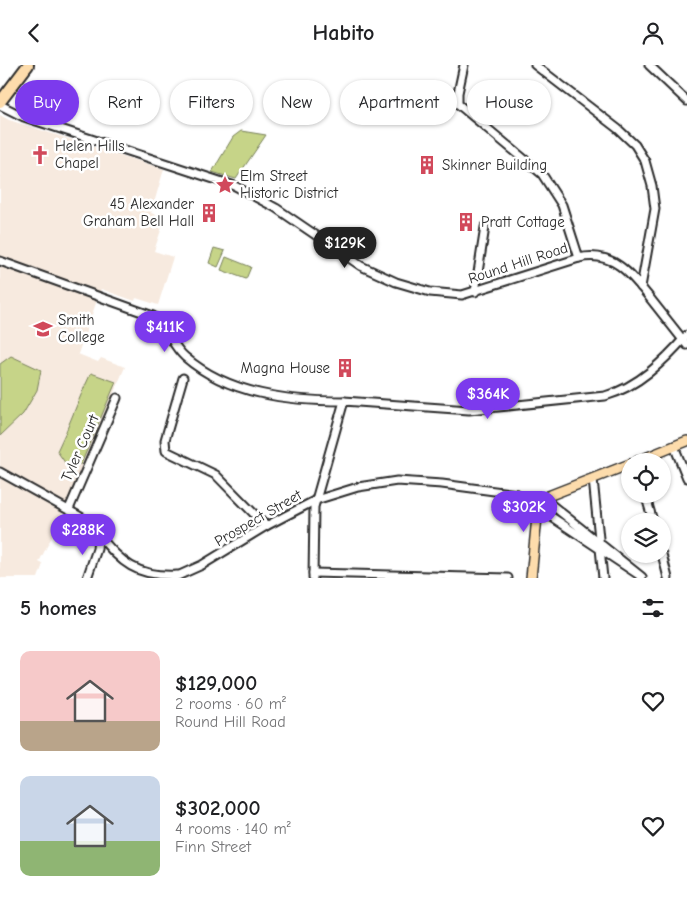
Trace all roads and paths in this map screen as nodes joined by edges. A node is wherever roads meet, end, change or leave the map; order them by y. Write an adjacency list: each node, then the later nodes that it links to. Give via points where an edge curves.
1 (28, 65): 6 (highway)
2 (464, 65): 8 (street, via 458,104 542,174 562,205)
3 (535, 65): 10 (street, via 618,129 635,145 645,161 655,209)
4 (649, 65): 5 (street)
5 (687, 101)
6 (0, 103): 11 (street, Round Hill Road, via 24,117 235,186 276,209 356,263 389,279 447,295)
7 (485, 227): 11 (street)
8 (579, 258): 10 (street, Round Hill Road, via 593,256 610,260 625,269); 11 (street, Round Hill Road)
9 (0, 261): 15 (street, via 153,316 166,329 175,348 219,379 281,399)
10 (641, 287): 12 (street, Round Hill Road)
11 (475, 292)
12 (686, 340): 15 (street, via 637,381 622,391 604,396 469,410)
13 (183, 378): 26 (street, via 165,440 166,451 213,473)
14 (117, 398): 25 (street, Tyler Court)
15 (344, 401): 24 (street)
16 (687, 441): 17 (main road)
17 (674, 446): 18 (main road); 21 (street)
18 (657, 453)
19 (621, 468): 22 (main road)
20 (0, 472): 25 (street, Prospect Street)
21 (687, 478)
22 (593, 479): 23 (main road); 35 (street)
23 (543, 498): 24 (street, Prospect Street, via 642,577 516,494 397,481 358,487); 34 (main road, via 538,507)
24 (316, 500): 26 (street, Prospect Street); 30 (street)
25 (69, 509): 27 (street, Prospect Street, via 92,527)
26 (266, 525): 29 (street, Prospect Street)
27 (98, 537): 29 (street, Prospect Street, via 116,557 138,571 163,576); 31 (street)
28 (664, 563): 36 (street)
29 (182, 574): 32 (street, Prospect Street)
30 (313, 575): 33 (street)
31 (88, 578)
32 (173, 578)
33 (508, 578)
34 (531, 578)
35 (603, 578)
36 (668, 578)

